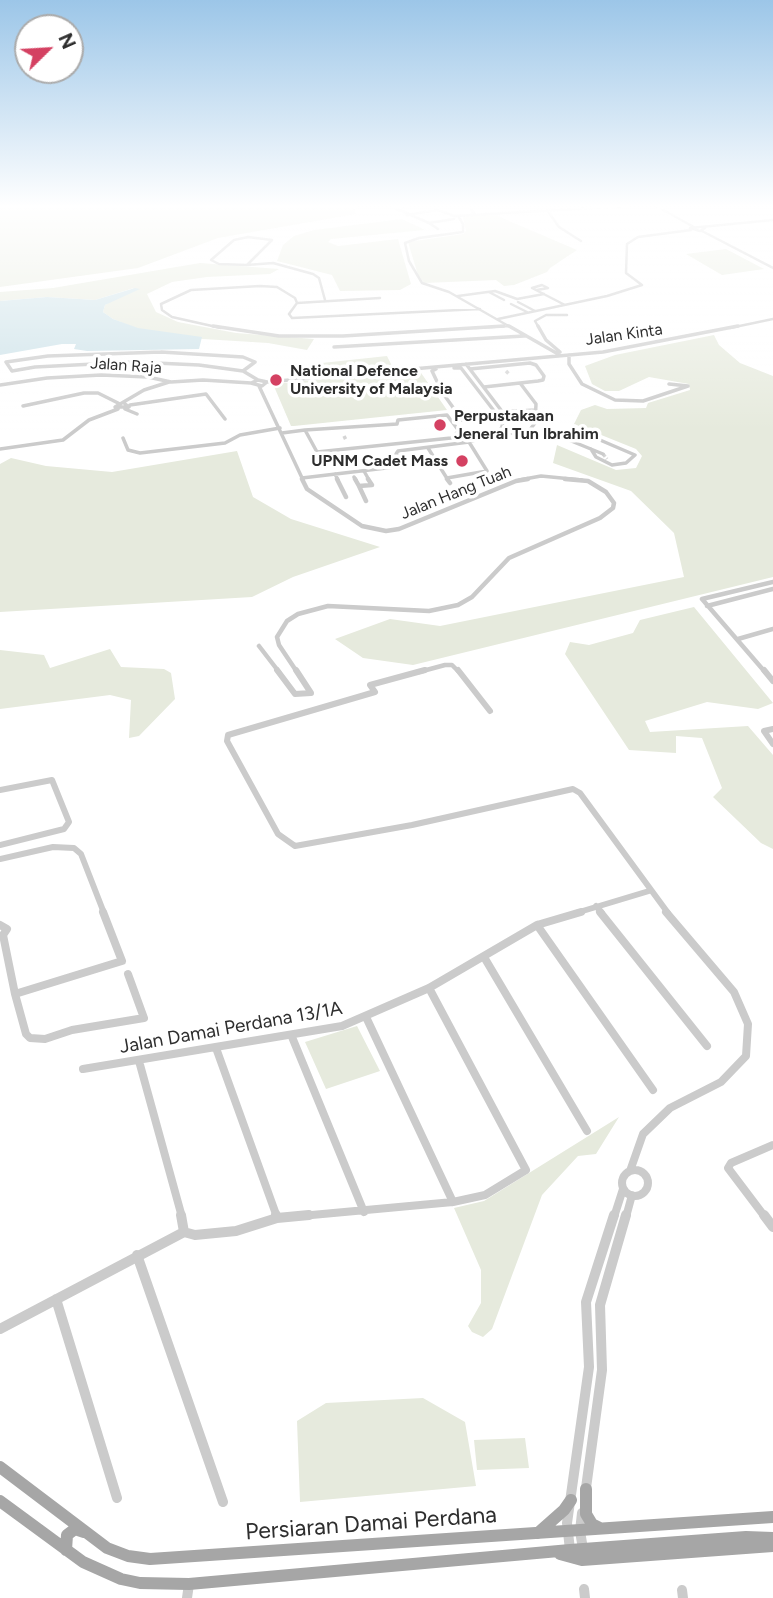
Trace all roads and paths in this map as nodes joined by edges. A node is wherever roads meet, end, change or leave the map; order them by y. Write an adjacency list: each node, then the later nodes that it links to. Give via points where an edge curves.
1 (319, 281): 9 (street)
2 (421, 281): 6 (street)
3 (636, 281): 14 (street, via 642,285)
4 (537, 290): 7 (street)
5 (489, 292): 6 (street); 7 (street, via 517,299); 10 (street)
6 (458, 296): 15 (street)
7 (543, 296): 14 (street)
8 (380, 298): 9 (street)
9 (324, 300): 12 (street)
10 (503, 300)
11 (518, 302): 16 (street)
12 (297, 303): 18 (street, via 289,314 292,318); 23 (street, via 277,287 260,286 208,287 161,304 172,317 279,336)
13 (511, 304): 17 (street)
14 (562, 305): 16 (street)
15 (480, 309): 18 (street); 21 (street)
16 (535, 311): 17 (street)
17 (527, 313): 21 (street)
18 (392, 314): 19 (street)
19 (316, 315)
20 (567, 315): 26 (street, via 546,315 535,321 546,340)
21 (497, 319): 23 (street)
22 (773, 319): 26 (street, Jalan Kinta, via 645,346)
23 (509, 326): 24 (street)
24 (526, 335): 25 (street); 26 (street)
25 (334, 347)
26 (564, 355): 30 (street); 39 (street, via 582,384 603,396 643,401)
27 (79, 364): 29 (street); 29 (street, via 80,355 34,359); 31 (street, via 134,362)
28 (502, 365): 30 (street); 36 (street, via 536,364 544,376 541,381); 38 (street, via 513,381)
29 (35, 367): 31 (street, via 12,371 6,362 161,352 243,357 255,362)
30 (470, 369): 32 (street); 35 (street); 38 (street)
31 (243, 371): 35 (street)
32 (466, 374): 33 (street); 50 (street, via 459,367 432,371 462,420)
33 (471, 380): 38 (street); 38 (street)
34 (171, 382): 35 (street, Jalan Raja); 37 (street, Jalan Raja, via 86,375); 45 (street, via 144,390)
35 (259, 383): 52 (street, Jalan Hang Tuah)
36 (520, 383): 38 (street); 46 (street, via 536,403)
37 (0, 386)
38 (482, 386): 40 (street); 41 (street)
39 (680, 391): 39 (street, via 688,386 669,384)
40 (492, 397): 41 (street); 42 (street)
41 (484, 398): 43 (street)
42 (497, 404): 43 (street); 47 (street)
43 (490, 405): 47 (street, via 497,414)
44 (23, 406): 45 (street, via 98,393)
45 (123, 406): 48 (street); 49 (street, via 206,394); 61 (street, via 89,420 63,440)
46 (536, 410): 47 (street); 55 (street, via 535,423)
47 (503, 412): 50 (street)
48 (137, 414)
49 (225, 419)
50 (504, 419): 54 (street)
51 (340, 427): 53 (street); 60 (street); 60 (street, via 447,415 459,431 451,438)
52 (281, 430): 53 (street); 57 (street, via 240,435 225,443 140,453 128,450); 67 (street, Jalan Hang Tuah)
53 (305, 430): 60 (street, via 315,452)
54 (500, 430): 55 (street); 58 (street)
55 (525, 436): 56 (street)
56 (569, 437): 62 (street); 62 (street, via 586,434 635,455 619,465 609,465)
57 (123, 438)
58 (469, 442): 59 (street); 59 (street, via 487,471 449,481)
59 (428, 447): 64 (street, via 397,452 403,466)
60 (349, 448)
61 (0, 449)
62 (591, 449): 63 (street)
63 (603, 454)
64 (364, 471): 65 (street); 68 (street, via 372,485)
65 (335, 474): 67 (street); 69 (street)
66 (354, 477): 68 (street)
67 (302, 478): 76 (street, Jalan Hang Tuah, via 314,495 362,526 386,531 516,481 541,476 588,481 614,503 600,518 509,558 472,597 458,605 429,611 339,605 287,621 277,637 279,645 311,693 295,694)
68 (359, 486): 70 (street)
69 (346, 497)
70 (366, 501)
71 (773, 582): 73 (street, via 702,599)
72 (773, 589): 73 (street)
73 (707, 606): 75 (street)
74 (773, 629): 75 (street)
75 (738, 639): 77 (street)
76 (259, 646)
77 (773, 681)
78 (491, 711): 84 (street, via 457,669 444,665 370,685 375,692 235,731 227,741 278,834 295,846 573,789 586,800)
79 (773, 729): 80 (street, via 764,734)
80 (773, 744)
81 (0, 790): 82 (street, via 52,780 69,822 64,829)
82 (0, 845)
83 (0, 859): 92 (street, via 53,847 74,848 81,854 122,961)
84 (649, 891): 85 (street, Jalan Damai Perdana 13/1A); 102 (street, via 734,992 747,1024 746,1056 721,1082 670,1108 652,1125 643,1134)
85 (596, 906): 87 (street, Jalan Damai Perdana 13/1A); 95 (street)
86 (0, 925): 88 (street, via 7,927)
87 (537, 925): 89 (street, Jalan Damai Perdana 13/1A); 99 (street)
88 (1, 935): 92 (street)
89 (484, 957): 91 (street, Jalan Damai Perdana 13/1A); 100 (street)
90 (128, 974): 92 (street, via 144,1018 45,1038 26,1034)
91 (429, 988): 93 (street, Jalan Damai Perdana 13/1A); 107 (street, via 526,1170 485,1195)
92 (15, 994)
93 (366, 1017): 94 (street, Jalan Damai Perdana 13/1A); 107 (street)
94 (292, 1037): 96 (street, Jalan Damai Perdana 13/1A); 108 (street)
95 (707, 1046)
96 (216, 1048): 97 (street, Jalan Damai Perdana 13/1A); 109 (street)
97 (139, 1061): 98 (street, Jalan Damai Perdana 13/1A); 111 (street)
98 (83, 1069)
99 (653, 1090)
100 (587, 1131)
101 (773, 1144): 110 (street, via 728,1168)
102 (636, 1160): 103 (street); 104 (street)
103 (630, 1171): 104 (street); 105 (street, via 622,1176)
104 (642, 1173): 106 (street, via 648,1191)
105 (622, 1189): 106 (street); 118 (street, via 586,1302 590,1367)
106 (632, 1195): 116 (street, via 600,1305 602,1370)
107 (453, 1202): 108 (street)
108 (364, 1212): 109 (street)
109 (277, 1218): 111 (street, via 236,1231)
110 (773, 1227)
111 (184, 1233): 112 (street)
112 (137, 1255): 113 (street); 120 (street)
113 (56, 1299): 114 (street); 117 (street)
114 (0, 1329)
115 (0, 1467): 124 (main road, Persiaran Damai Perdana)
116 (586, 1489): 122 (main road, via 586,1514); 123 (street)
117 (117, 1498)
118 (571, 1500): 123 (street); 125 (main road)
119 (0, 1502): 128 (main road, Persiaran Damai Perdana)
120 (223, 1502)
121 (773, 1517): 122 (main road, Persiaran Damai Perdana)
122 (602, 1529): 123 (main road, Persiaran Damai Perdana)
123 (573, 1531): 125 (main road, Persiaran Damai Perdana); 129 (street)
124 (86, 1532): 125 (main road, Persiaran Damai Perdana, via 119,1554 150,1559); 128 (main road, via 71,1531)
125 (538, 1533)
126 (773, 1538): 129 (main road, Persiaran Damai Perdana)
127 (773, 1546): 130 (main road, Persiaran Damai Perdana, via 582,1560)
128 (66, 1550): 131 (main road, Persiaran Damai Perdana, via 121,1579)
129 (576, 1550): 130 (main road, Persiaran Damai Perdana)
130 (552, 1552): 131 (main road, Persiaran Damai Perdana)
131 (188, 1591)

